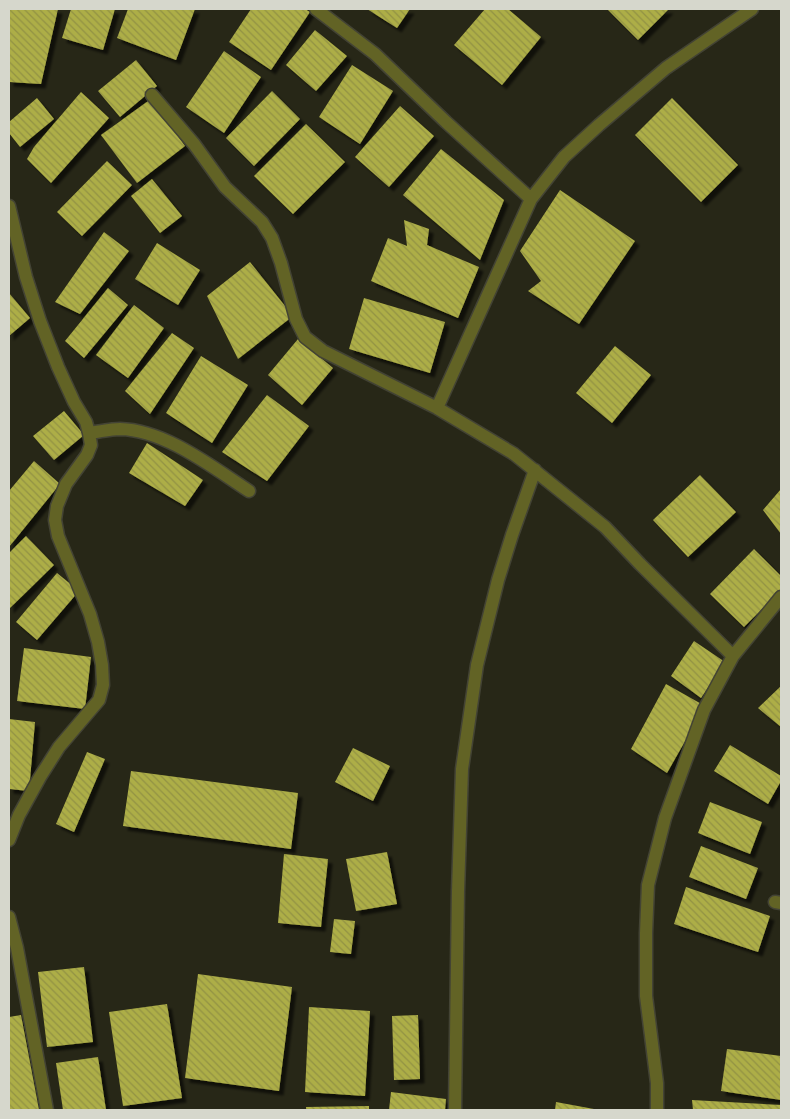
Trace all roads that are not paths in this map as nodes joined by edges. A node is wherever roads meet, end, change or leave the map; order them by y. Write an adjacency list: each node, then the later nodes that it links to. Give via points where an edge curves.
1 (316, 9): 4 (street, via 375,54)
2 (752, 9): 4 (street, via 666,68 564,157)
3 (152, 95): 6 (street, via 194,144 224,188 262,222 272,238 296,319 306,337 323,351)
4 (531, 199): 6 (street)
5 (9, 206): 7 (street, via 40,321)
6 (437, 408): 8 (street)
7 (89, 433): 9 (street, via 121,429 151,434 186,450); 12 (street, via 91,445 88,455 66,484 54,520 90,614 98,642 103,686 99,700 59,747 40,777)
8 (535, 470): 11 (street, via 605,527); 15 (street, via 498,580 478,665 462,769)
9 (249, 491)
10 (781, 598): 11 (street)
11 (733, 656): 16 (street, via 704,710 665,818 648,885 646,996 657,1083)
12 (9, 840)
13 (9, 917): 14 (street, via 18,948)
14 (47, 1110)
15 (455, 1110)
16 (657, 1110)

